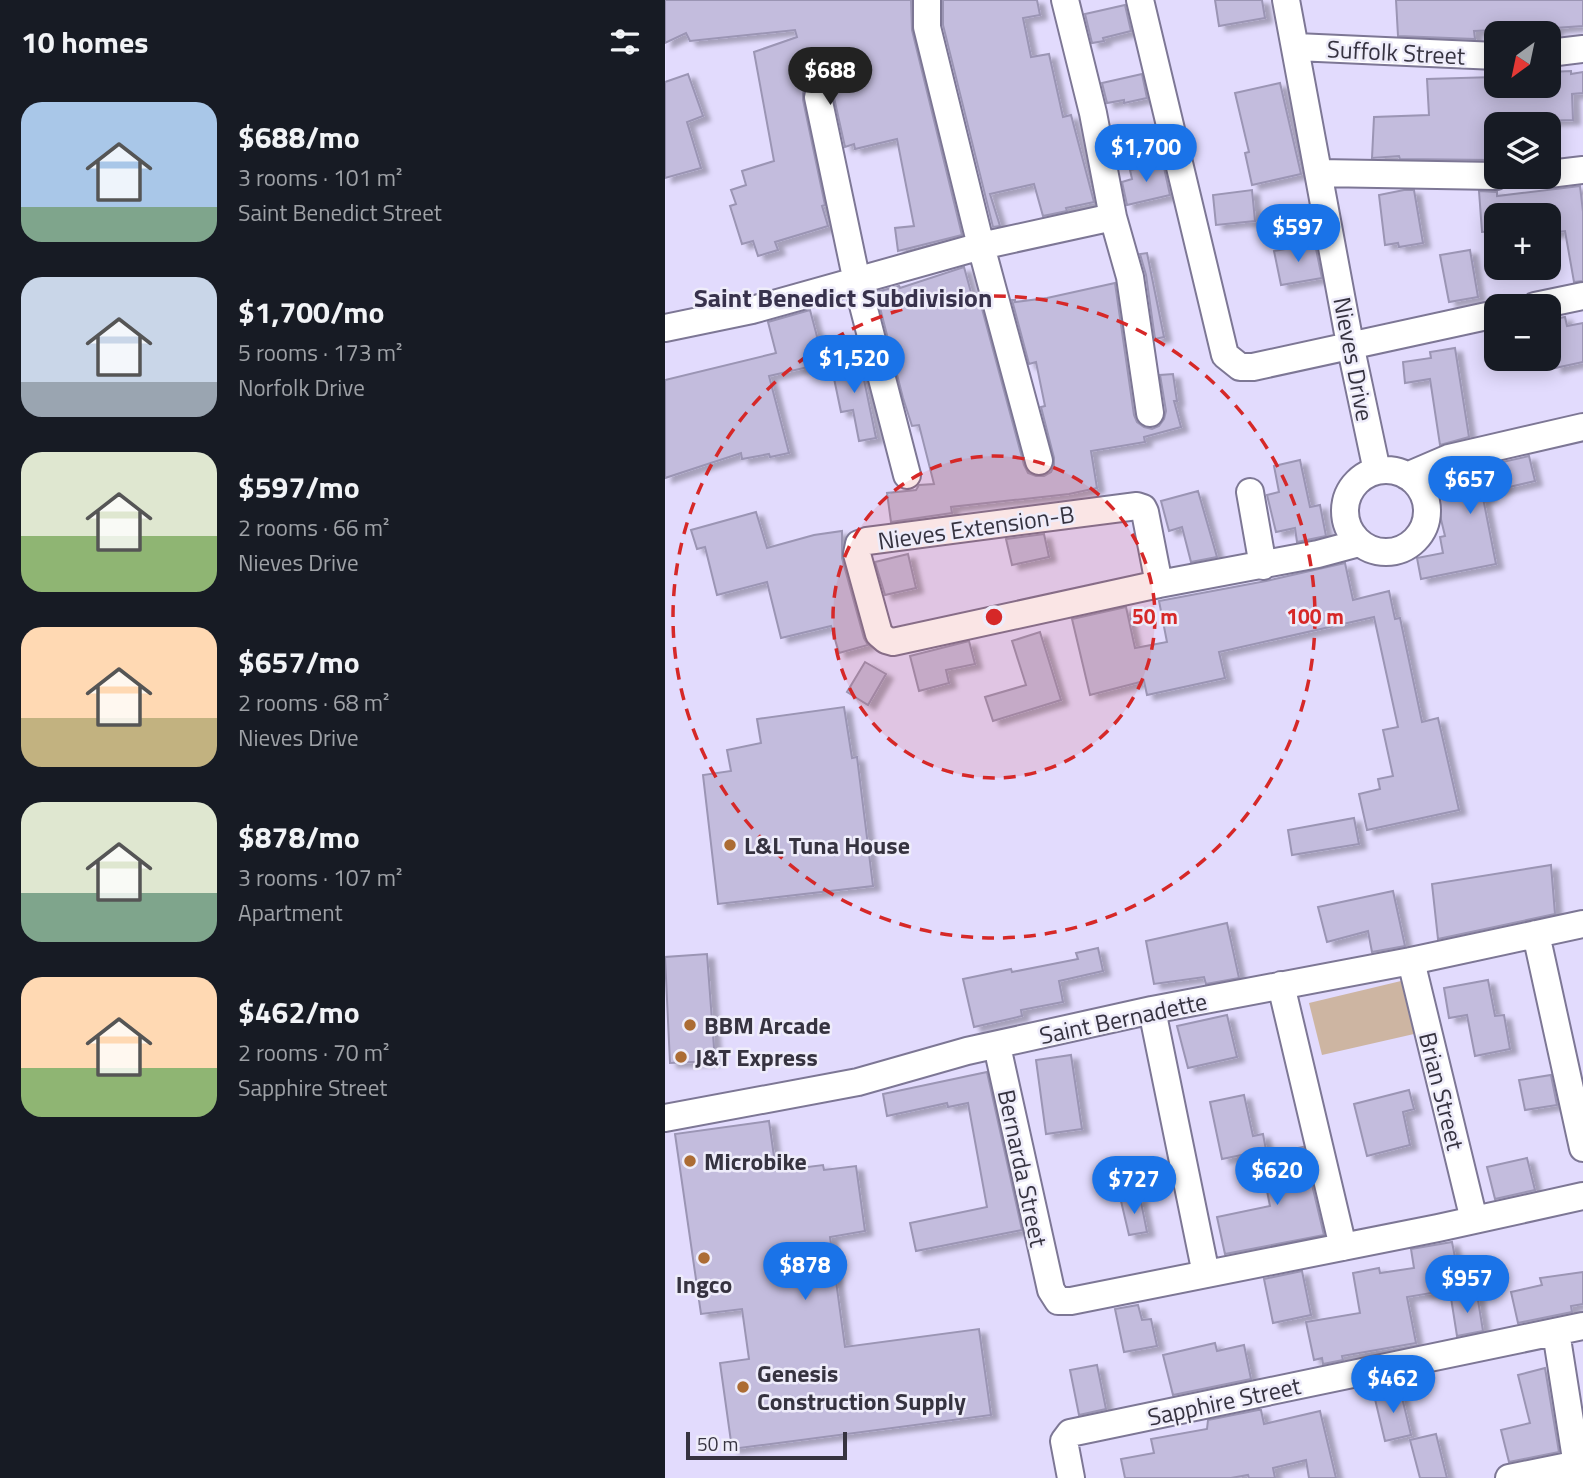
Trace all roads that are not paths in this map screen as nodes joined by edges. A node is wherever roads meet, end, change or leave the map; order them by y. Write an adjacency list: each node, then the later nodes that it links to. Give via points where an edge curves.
1 (926, 0): 15 (street, via 927,27)
2 (1065, 0): 14 (street)
3 (1140, 0): 21 (street, via 1225,355 1240,366 1253,367)
4 (1286, 0): 5 (street, Nieves Drive)
5 (1296, 47): 8 (street, Suffolk Street); 11 (street, Nieves Drive)
6 (1583, 49): 7 (street)
7 (1561, 52)
8 (1484, 55)
9 (818, 97): 16 (street)
10 (1583, 170): 12 (street)
11 (1319, 173): 13 (street); 21 (street, Nieves Drive)
12 (1561, 173)
13 (1484, 176)
14 (1113, 217): 15 (street); 22 (street, via 1130,277)
15 (981, 246): 16 (street); 24 (street)
16 (857, 282): 20 (street); 26 (street)
17 (1583, 296): 18 (street)
18 (1561, 301)
19 (1484, 316): 21 (street)
20 (665, 328)
21 (1350, 344): 25 (street, Nieves Drive)
22 (1150, 413)
23 (1583, 427): 27 (street, via 1449,458)
24 (1039, 461)
25 (1377, 471): 27 (street); 29 (street, via 1364,476 1348,495 1346,521)
26 (907, 474)
27 (1407, 476): 29 (street, via 1417,485 1427,510 1419,536 1397,551 1370,550)
28 (1250, 492): 30 (street)
29 (1359, 543): 30 (street, Nieves Extension-B)
30 (1263, 566): 31 (street, Nieves Extension-B)
31 (1159, 584): 31 (street, Nieves Extension-B, via 893,642 879,634 857,554 859,544 867,541 1137,506 1145,510)
32 (1583, 924): 33 (street, Saint Bernadette)
33 (1536, 934): 34 (street, Saint Bernadette); 39 (street)
34 (1411, 961): 35 (street, Saint Bernadette); 41 (street, Brian Street)
35 (1281, 985): 36 (street, Saint Bernadette); 42 (street)
36 (1152, 1010): 37 (street, Saint Bernadette); 43 (street)
37 (997, 1046): 38 (street, Saint Bernadette, via 857,1082); 43 (street, Bernarda Street, via 1051,1290 1058,1301)
38 (665, 1118)
39 (1583, 1148)
40 (1583, 1196): 41 (street)
41 (1474, 1220): 42 (street)
42 (1343, 1247): 43 (street)
43 (1206, 1274)
44 (1583, 1326): 45 (street, Sapphire Street)
45 (1556, 1332): 46 (street); 47 (street, Sapphire Street, via 1070,1433 1064,1441)
46 (1579, 1468): 48 (street)
47 (1071, 1478)
48 (1509, 1478)

